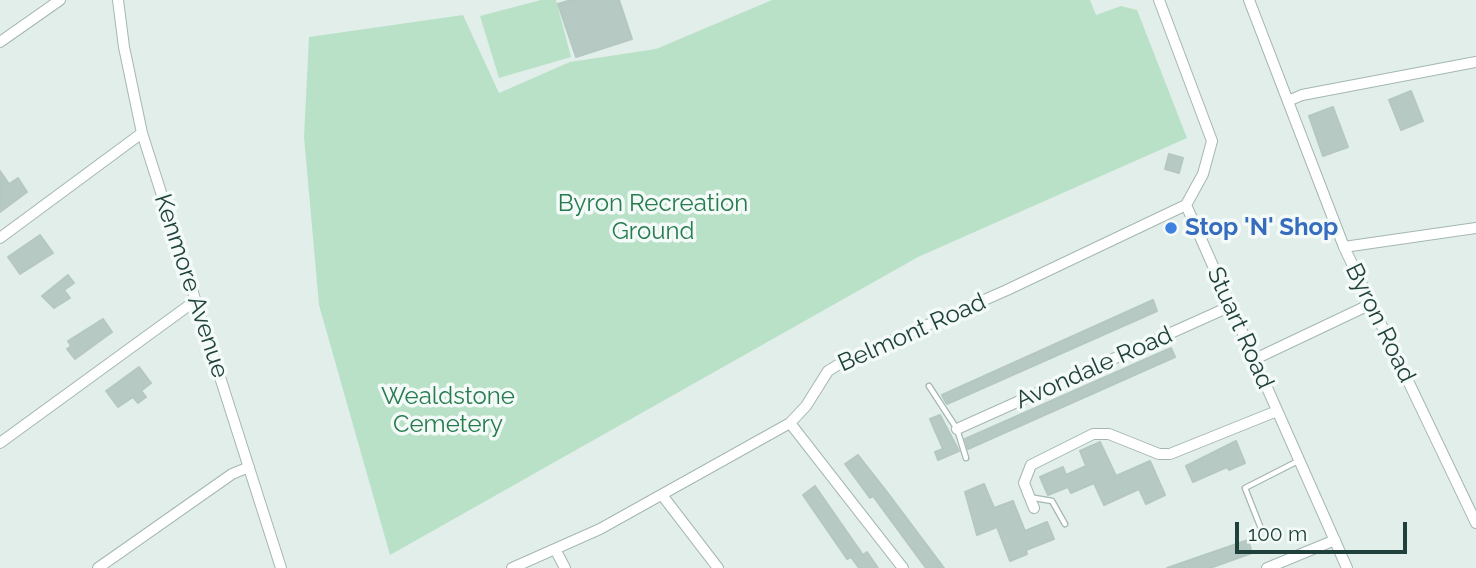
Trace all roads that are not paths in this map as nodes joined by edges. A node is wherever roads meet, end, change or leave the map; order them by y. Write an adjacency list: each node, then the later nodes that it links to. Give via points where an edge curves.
1 (60, 0): 5 (street)
2 (118, 0): 8 (street, Kenmore Avenue)
3 (1159, 0): 9 (street, via 1212,141 1203,174)
4 (1249, 0): 7 (street, Byron Road)
5 (0, 42)
6 (1476, 62): 7 (street)
7 (1288, 101): 12 (street, Byron Road)
8 (142, 133): 11 (street); 13 (street, Kenmore Avenue)
9 (1186, 205): 15 (street, Stuart Road); 19 (street, Belmont Road, via 841,363 828,372)
10 (1476, 228): 12 (street)
11 (0, 238)
12 (1344, 247): 14 (street, Byron Road)
13 (195, 301): 21 (street); 24 (street, Kenmore Avenue)
14 (1371, 304): 16 (street); 28 (street, Byron Road)
15 (1231, 306): 16 (street, Stuart Road); 20 (street, Avondale Road)
16 (1255, 359): 18 (street, Stuart Road)
17 (929, 386): 20 (lane)
18 (1278, 411): 23 (street, Stuart Road); 26 (street, via 1170,454 1110,434 1093,435 1031,465 1024,483)
19 (790, 423): 25 (street, Belmont Road); 38 (street)
20 (957, 429): 22 (lane)
21 (0, 443)
22 (965, 458)
23 (1300, 460): 30 (lane, via 1245,488); 31 (street, Stuart Road)
24 (249, 467): 33 (street, via 232,474); 34 (street, Kenmore Avenue)
25 (662, 495): 32 (street, Belmont Road); 37 (street)
26 (1028, 497): 27 (street); 29 (lane, via 1052,501)
27 (1034, 508)
28 (1476, 523)
29 (1065, 524)
30 (1260, 526)
31 (1335, 540): 39 (street); 40 (street, Stuart Road)
32 (555, 549): 35 (street, Belmont Road); 36 (street)
33 (98, 568)
34 (281, 568)
35 (512, 568)
36 (565, 568)
37 (718, 568)
38 (903, 568)
39 (1267, 568)
40 (1347, 568)

